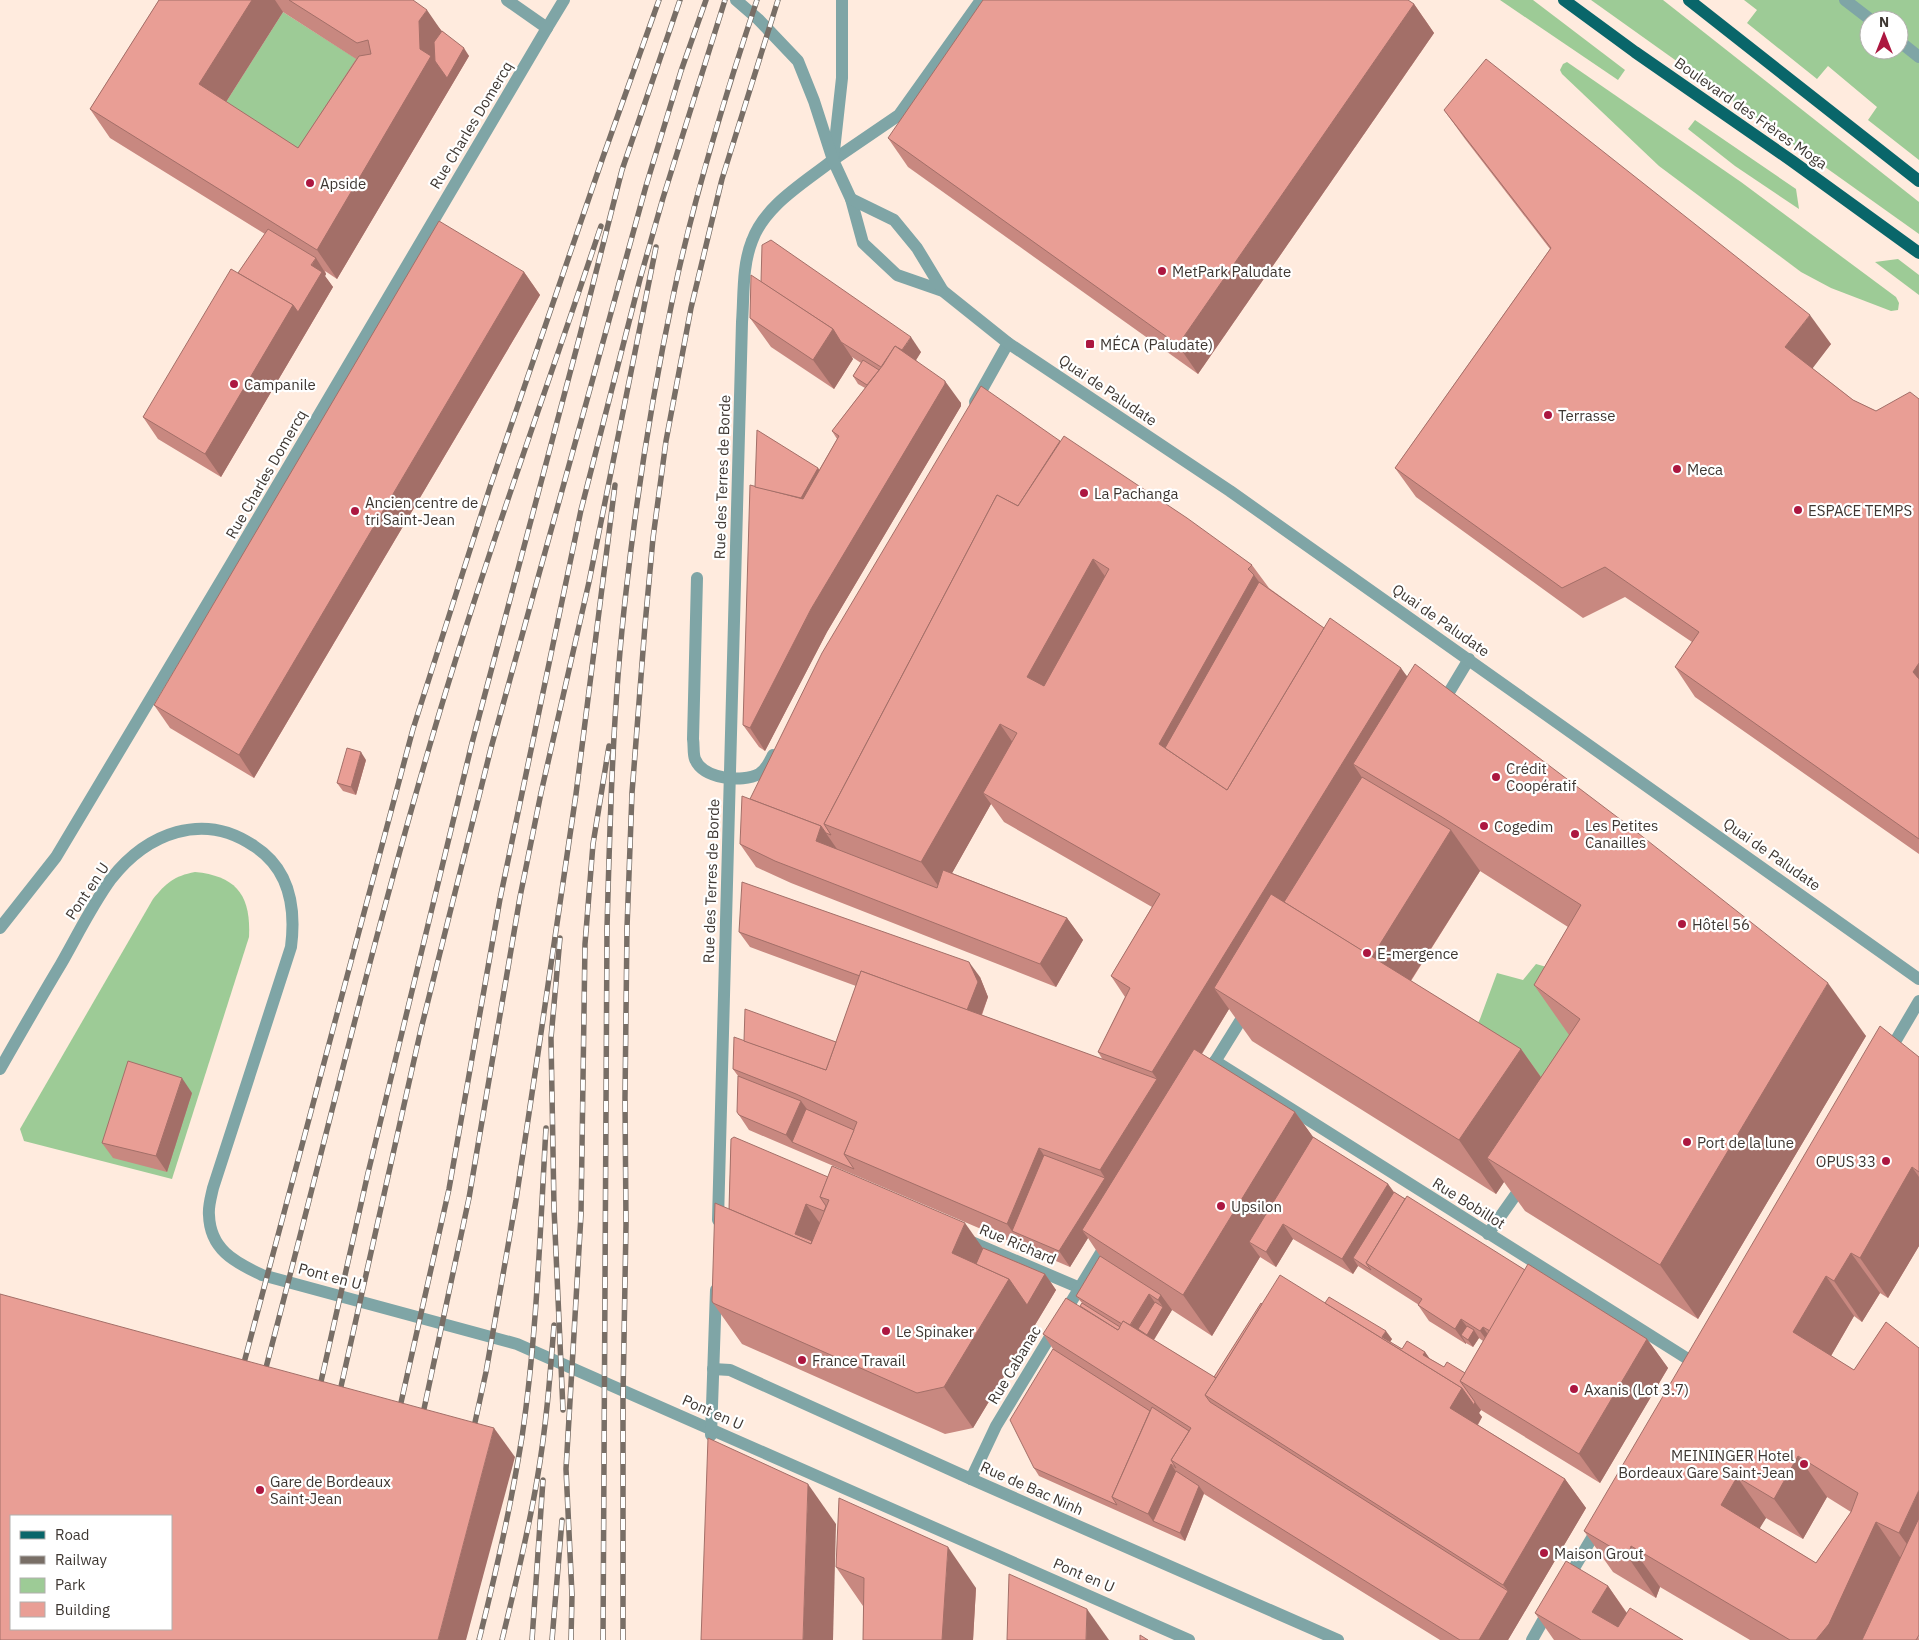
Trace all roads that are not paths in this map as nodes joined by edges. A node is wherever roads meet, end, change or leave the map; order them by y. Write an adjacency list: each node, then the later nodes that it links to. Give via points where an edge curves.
1 (507, 0): 10 (street)
2 (564, 0): 10 (street)
3 (736, 0): 13 (street, Quai de Paludate, via 798,61)
4 (842, 0): 13 (street, via 842,78)
5 (981, 0): 13 (street, Rue des Terres de Borde, via 899,115)
6 (1564, 0): 16 (main road, Boulevard des Frères Moga)
7 (1690, 0): 14 (main road)
8 (1845, 0): 9 (street)
9 (1859, 10)
10 (546, 28): 25 (street, Rue Charles Domercq, via 56,857)
11 (1909, 49): 12 (street)
12 (1919, 57)
13 (833, 160): 15 (street, Quai de Paludate); 24 (street, Rue des Terres de Borde, via 777,205 759,226 751,242 745,268)
14 (1919, 181)
15 (851, 199): 17 (street, Quai de Paludate, via 894,220 917,248); 17 (street, Quai de Paludate, via 863,242 898,276)
16 (1919, 253)
17 (943, 291): 18 (street, Quai de Paludate)
18 (1008, 343): 19 (street); 21 (street, Quai de Paludate, via 1230,491)
19 (966, 417)
20 (697, 578): 24 (street, via 693,739 696,759 706,772)
21 (1469, 659): 22 (street); 26 (street, Quai de Paludate)
22 (1436, 714)
23 (778, 745): 24 (street, via 766,769 758,774)
24 (730, 778): 35 (street, Rue des Terres de Borde, via 725,1145)
25 (0, 928)
26 (1919, 979)
27 (1919, 1001): 30 (street)
28 (1252, 1003): 29 (street)
29 (1215, 1061): 32 (street); 37 (street, Rue Bobillot)
30 (1883, 1062)
31 (0, 1069): 45 (street, Pont en U, via 112,878 139,850 169,834 192,829 213,828 236,836 255,846 279,871 292,906 294,924 292,947 213,1188 208,1214 212,1235 237,1263 262,1275 517,1344)
32 (1200, 1086)
33 (1528, 1176): 37 (street)
34 (1115, 1229): 39 (street, Rue Cabanac)
35 (718, 1233)
36 (953, 1234): 39 (street, Rue Richard)
37 (1488, 1234): 41 (street, Rue Bobillot)
38 (716, 1282): 40 (street)
39 (1080, 1288): 43 (street, Rue Cabanac, via 996,1426)
40 (713, 1369): 42 (street); 43 (street, Rue de Bac Ninh, via 730,1370)
41 (1708, 1371)
42 (710, 1450)
43 (971, 1479): 46 (street, Rue de Bac Ninh)
44 (1605, 1516): 47 (street)
45 (1189, 1640)
46 (1338, 1640)
47 (1532, 1640)

